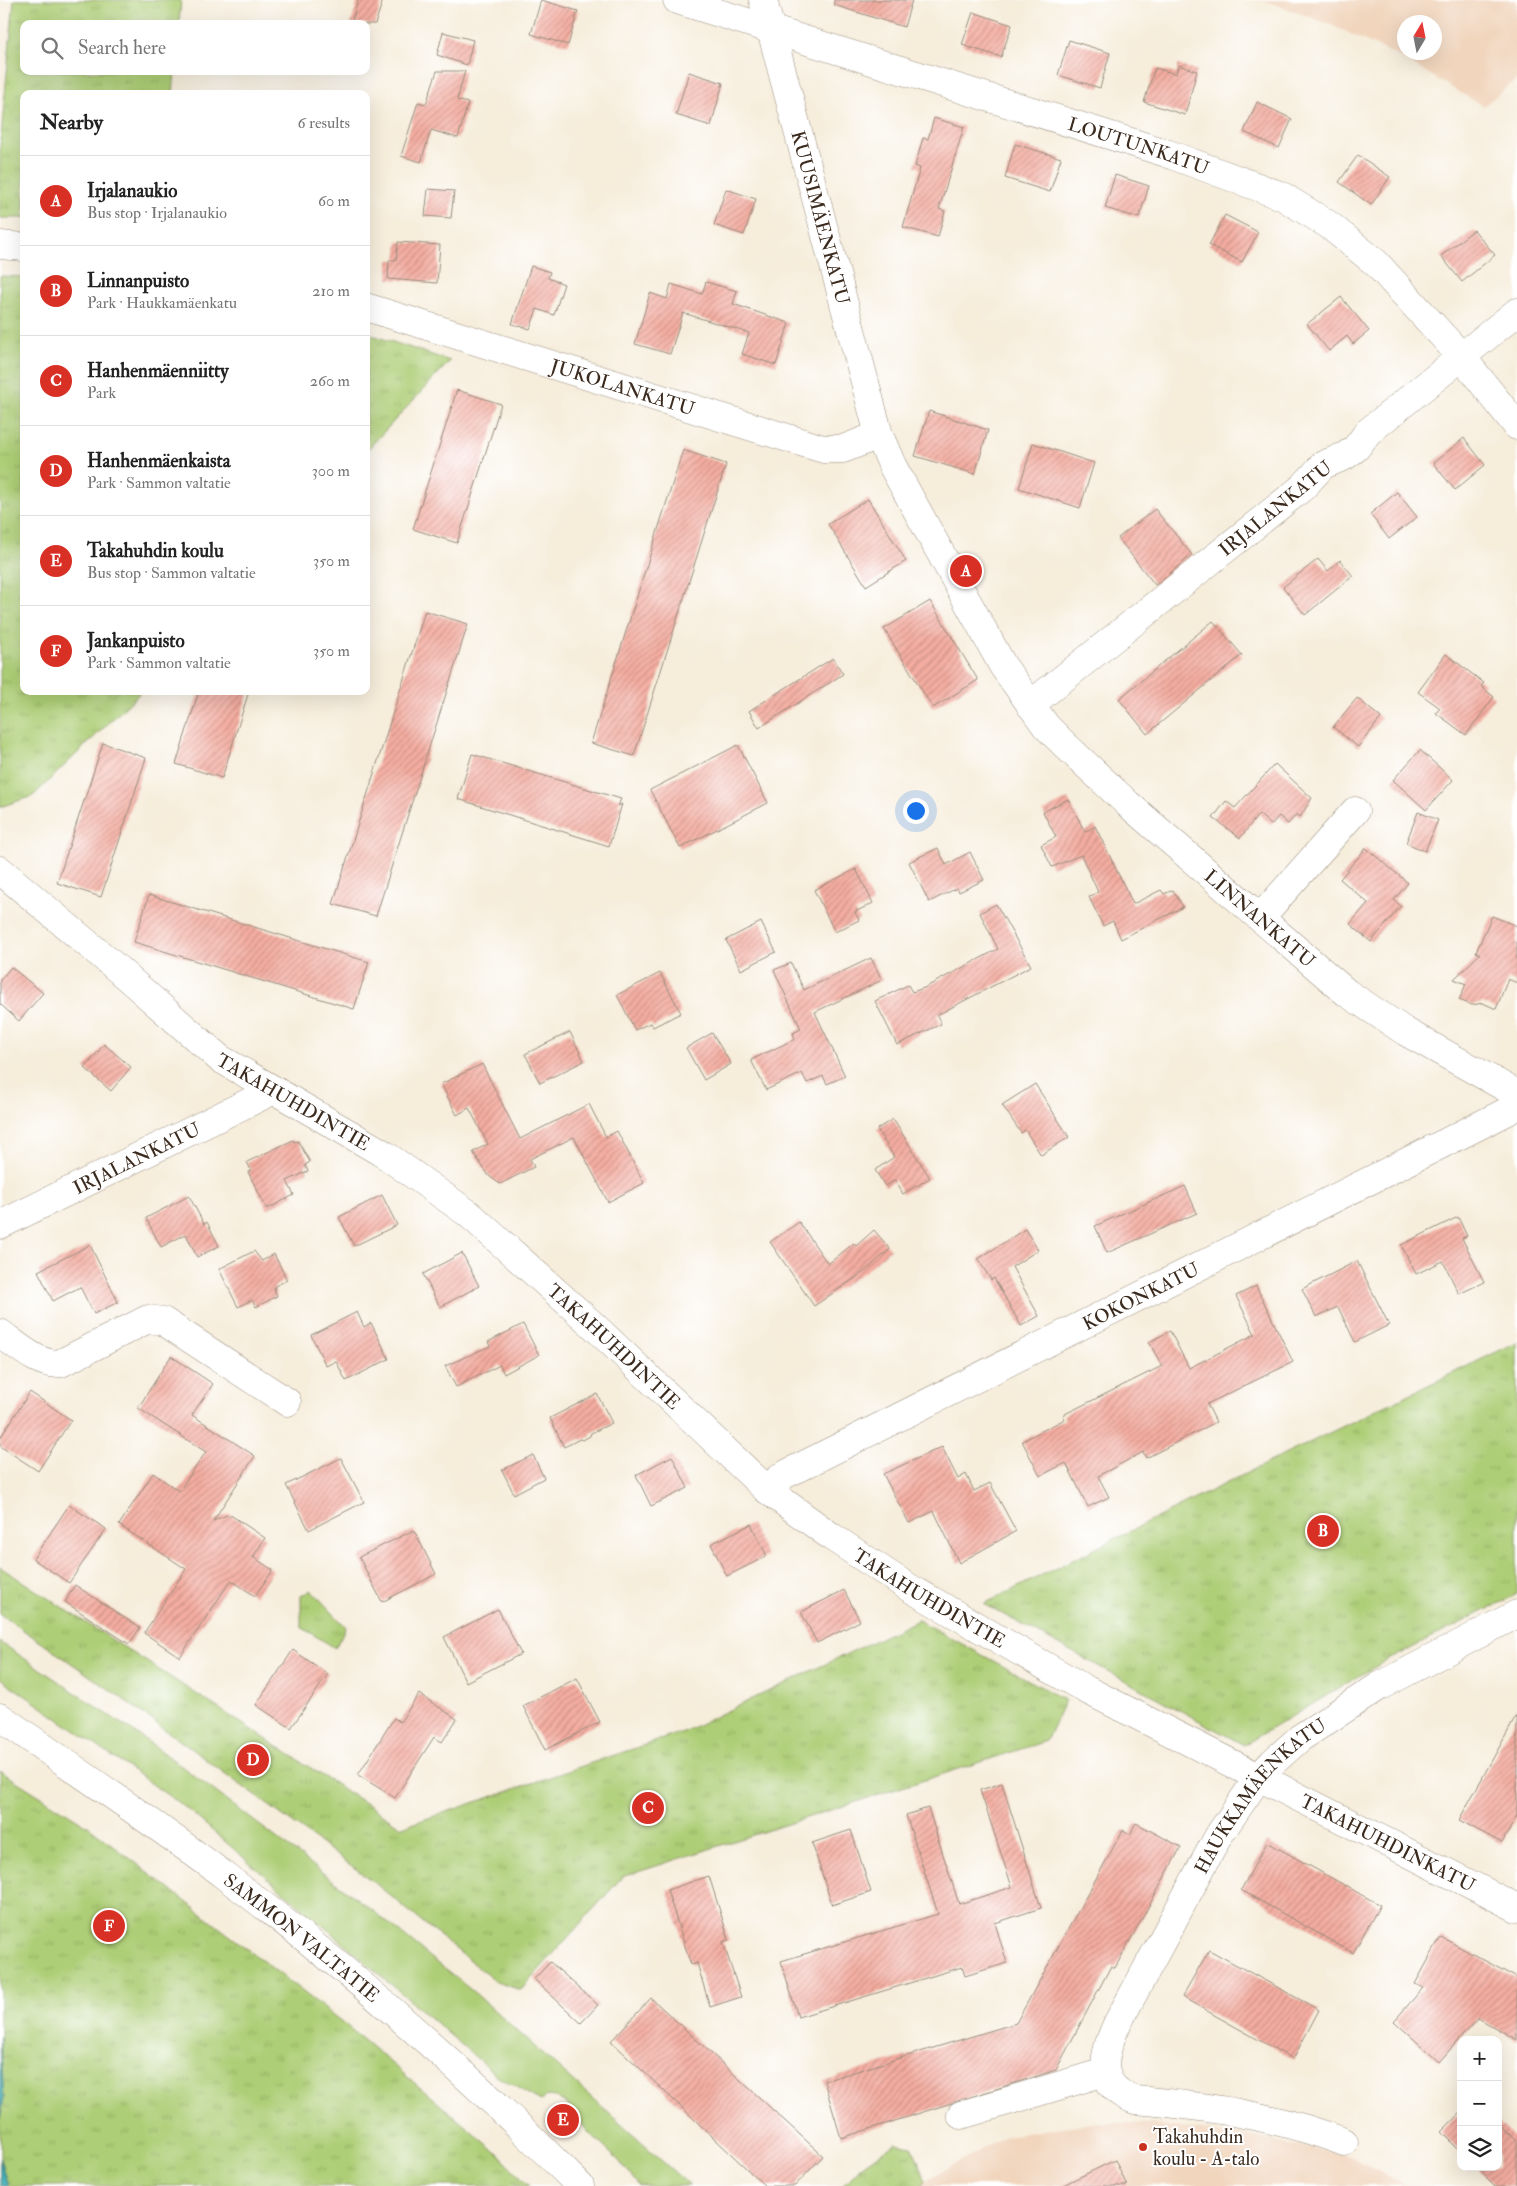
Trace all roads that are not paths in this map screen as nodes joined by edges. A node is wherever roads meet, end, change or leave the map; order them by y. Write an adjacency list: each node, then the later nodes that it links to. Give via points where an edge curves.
1 (677, 0): 3 (street, LOUTUNKATU)
2 (763, 0): 3 (street, KUUSIMÄENKATU)
3 (770, 29): 8 (street, LOUTUNKATU, via 1166,153 1282,196 1329,225 1376,263); 10 (street, KUUSIMÄENKATU)
4 (0, 246): 5 (street)
5 (20, 247)
6 (370, 308): 10 (street, JUKOLANKATU, via 818,448 843,449)
7 (1517, 312): 8 (street, IRJALANKATU)
8 (1461, 356): 9 (street, LOUTUNKATU); 11 (street, IRJALANKATU, via 1368,432 1356,448 1323,465 1303,487)
9 (1517, 426)
10 (879, 435): 11 (street, KUUSIMÄENKATU, via 893,467 989,640)
11 (1030, 705): 14 (street, LINNANKATU, via 1046,726 1122,798)
12 (1355, 811): 14 (street)
13 (0, 870): 15 (street, TAKAHUHDINTIE, via 219,1058)
14 (1260, 918): 16 (street, LINNANKATU, via 1347,993 1406,1032)
15 (274, 1090): 18 (street, IRJALANKATU); 21 (street, TAKAHUHDINTIE, via 386,1156 494,1234)
16 (1517, 1094)
17 (1517, 1104): 21 (street, KOKONKATU, via 782,1476)
18 (0, 1225)
19 (0, 1333): 20 (street, via 44,1362 53,1364 61,1363 148,1319 163,1320)
20 (288, 1402)
21 (766, 1489): 24 (street, TAKAHUHDINTIE, via 900,1582 987,1635)
22 (1517, 1614): 24 (street, HAUKKAMÄENKATU, via 1378,1687 1300,1738)
23 (0, 1717): 29 (street, SAMMON VALTATIE, via 224,1875 292,1928 501,2110)
24 (1258, 1778): 25 (street, TAKAHUHDINKATU); 26 (street, HAUKKAMÄENKATU, via 1220,1835 1117,2024 1107,2049)
25 (1517, 1908)
26 (1105, 2072): 27 (street); 28 (street, via 1115,2090 1135,2100 1256,2116 1292,2124)
27 (961, 2115)
28 (1344, 2142)
29 (580, 2186)

